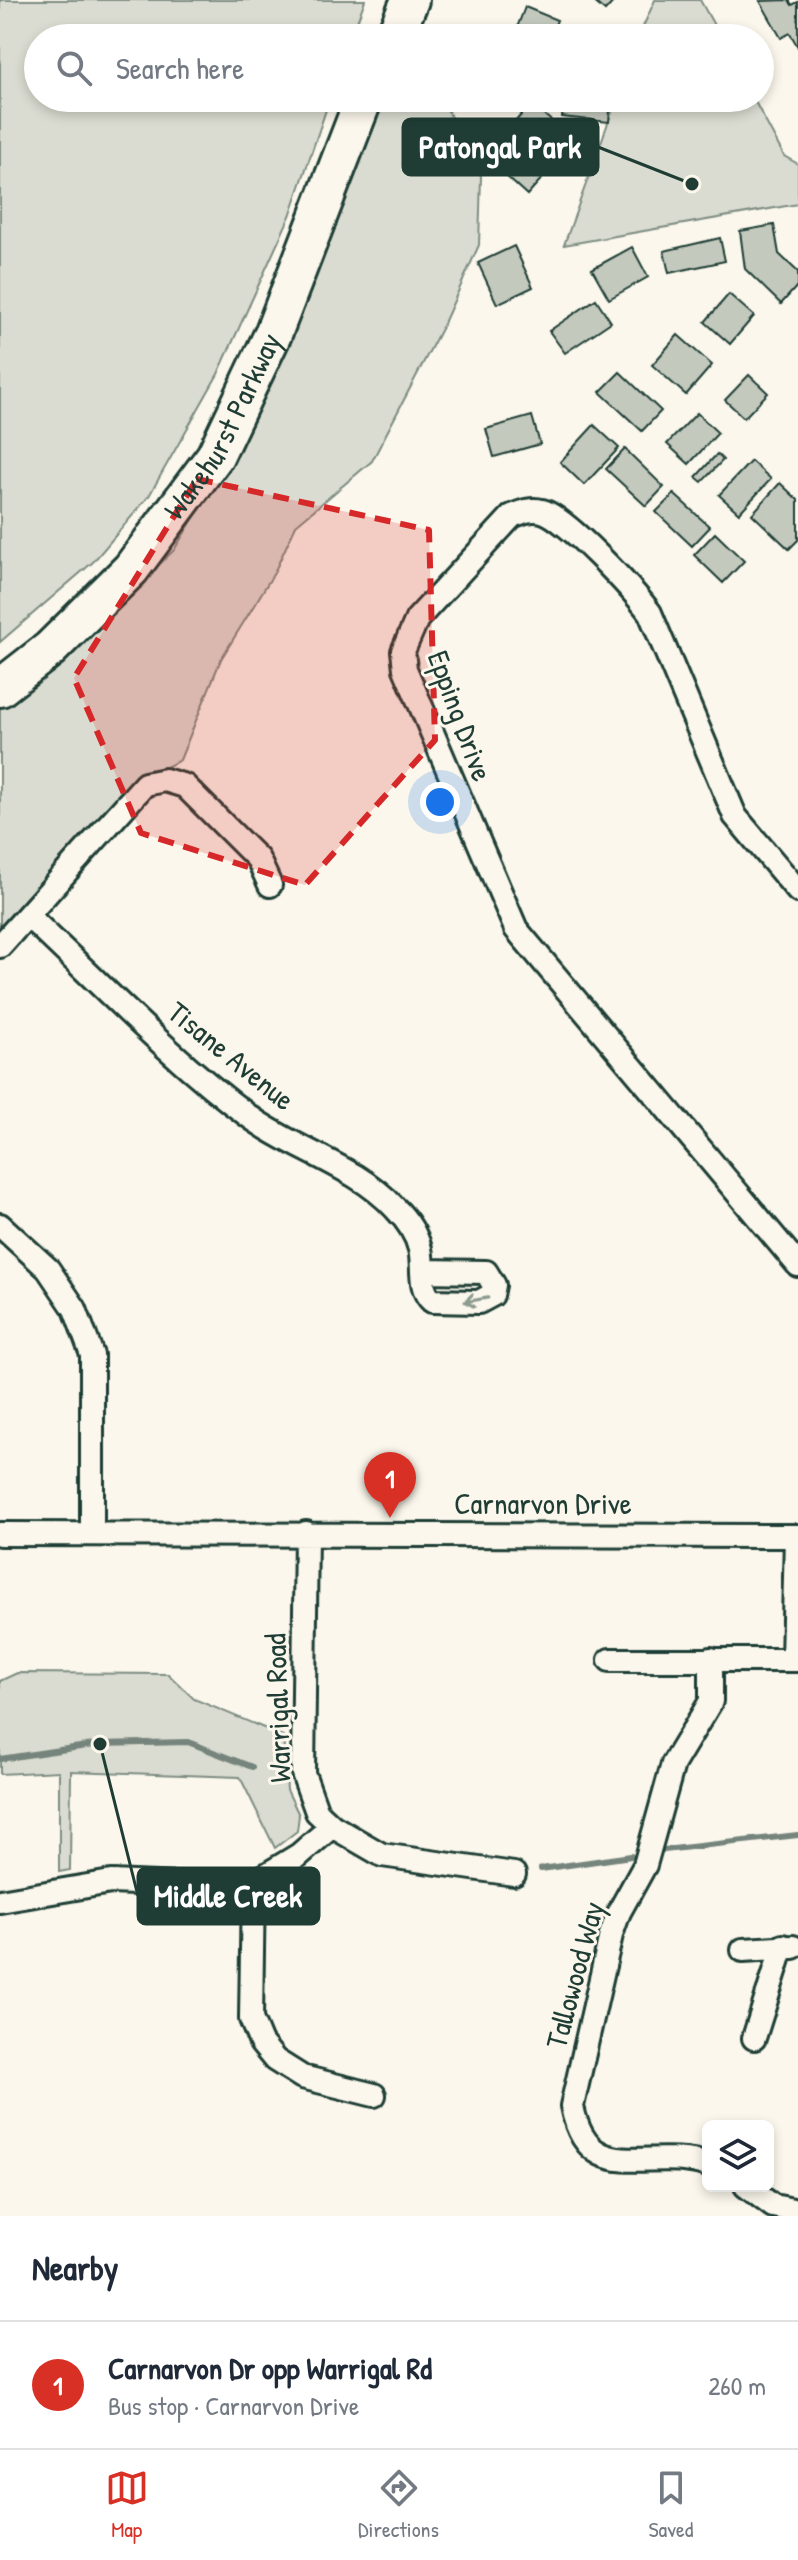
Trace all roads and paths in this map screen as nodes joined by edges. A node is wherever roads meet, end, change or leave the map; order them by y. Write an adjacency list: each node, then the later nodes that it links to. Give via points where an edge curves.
1 (384, 0): 3 (main road)
2 (410, 0): 4 (main road)
3 (375, 24)
4 (400, 24)
5 (357, 112): 6 (main road, Wakehurst Parkway, via 273,334 215,456 131,569 50,649)
6 (0, 688)
7 (270, 885): 9 (street, via 258,859 185,786 165,780 145,784)
8 (798, 891): 12 (street, Epping Drive, via 735,816 650,613 636,593 555,516 528,510 512,516 417,619 403,651 405,669 516,929)
9 (28, 916): 10 (street); 13 (street, Tisane Avenue, via 252,1119 369,1186 394,1207 411,1228)
10 (0, 946)
11 (0, 1225): 14 (street, via 48,1269 75,1309 92,1355)
12 (798, 1265)
13 (423, 1271)
14 (92, 1532): 15 (street, Carnarvon Drive); 16 (street, Carnarvon Drive)
15 (306, 1533): 17 (street, Carnarvon Drive); 21 (street, Warrigal Road, via 303,1773 317,1812)
16 (0, 1534)
17 (797, 1536): 20 (street)
18 (711, 1659): 19 (street); 20 (street); 29 (street, Tallowood Way, via 711,1701 673,1764 645,1865 611,1935 572,2106 576,2130 602,2157)
19 (610, 1660)
20 (795, 1660)
21 (332, 1826): 22 (street, Warrigal Road, via 382,1855); 23 (street, via 299,1855)
22 (514, 1874)
23 (253, 1883): 24 (street, via 227,1887 111,1882); 28 (street, via 251,2019 261,2043 275,2060 302,2077)
24 (0, 1901)
25 (791, 1946): 26 (street); 27 (street)
26 (743, 1950)
27 (754, 2038)
28 (374, 2095)
29 (702, 2163)
30 (754, 2192): 31 (street, via 773,2206)
31 (798, 2211)

